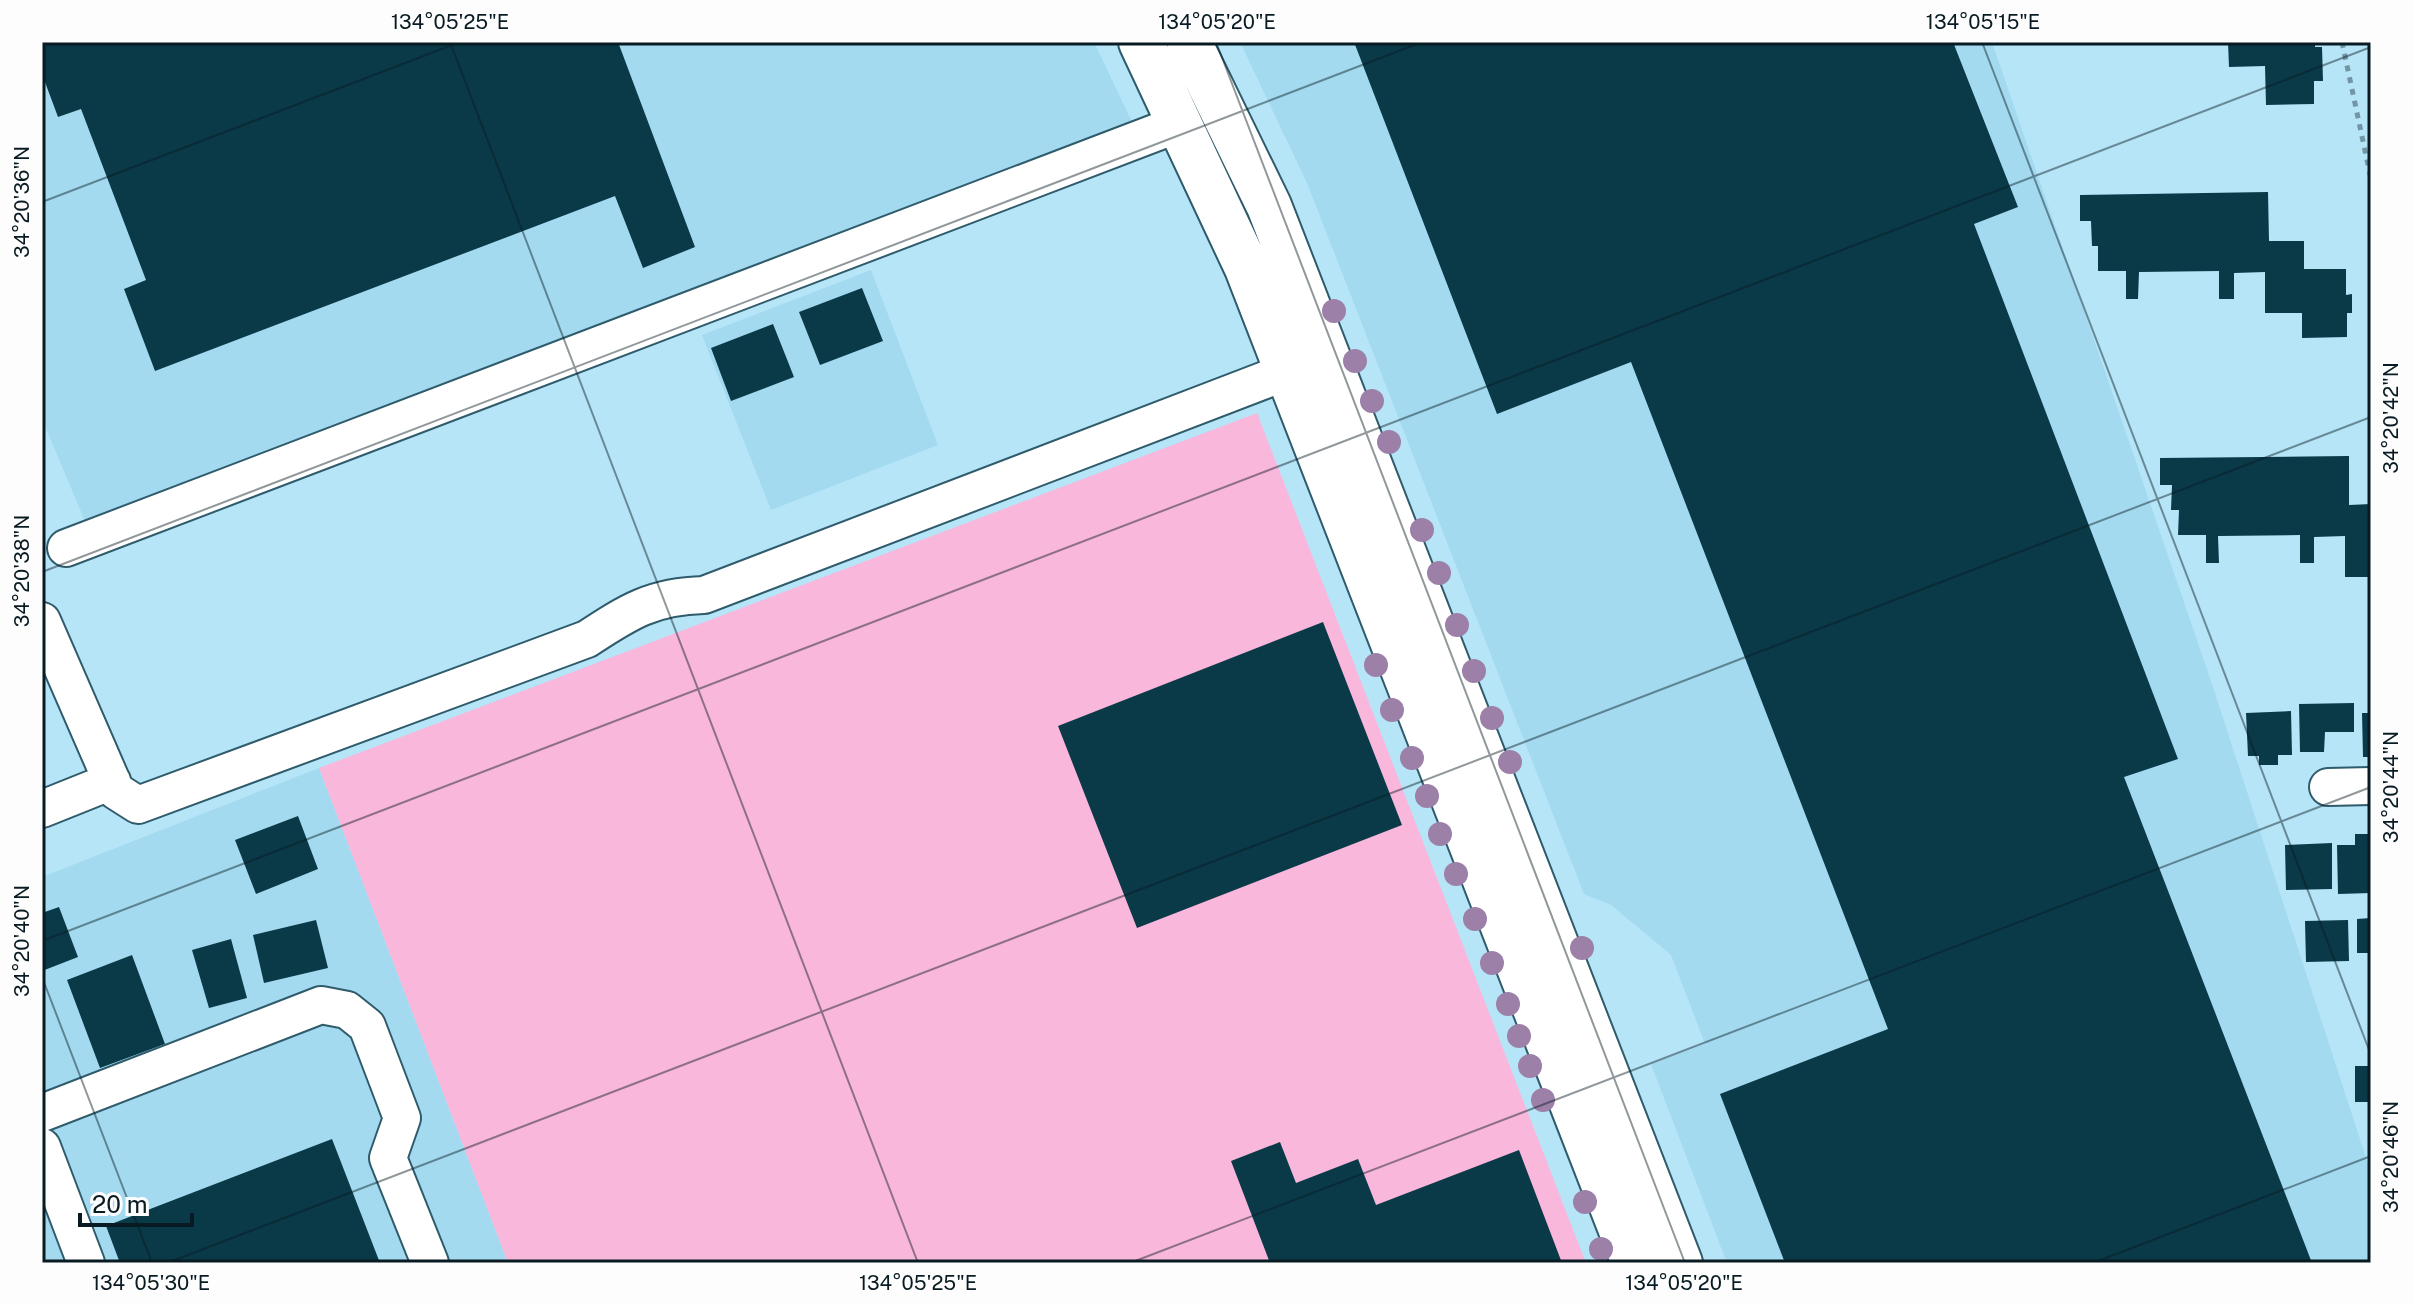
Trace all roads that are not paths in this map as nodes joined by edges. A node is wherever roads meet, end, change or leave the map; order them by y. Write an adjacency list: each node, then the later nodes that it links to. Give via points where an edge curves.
1 (1141, 42): 3 (street)
2 (1189, 42): 4 (street, via 1269,206)
3 (1181, 123): 5 (street); 6 (street)
4 (1329, 356): 5 (street); 17 (street)
5 (1288, 371): 8 (street, via 704,595 668,596 587,639 138,805 116,791); 16 (street)
6 (66, 548)
7 (42, 621): 8 (street)
8 (112, 781): 11 (street)
9 (2371, 786): 10 (street)
10 (2328, 787)
11 (42, 809)
12 (42, 1113): 15 (street, via 321,1005 347,1010 367,1026 402,1118 388,1158)
13 (42, 1147): 14 (street)
14 (86, 1263)
15 (430, 1263)
16 (1634, 1263)
17 (1680, 1263)

